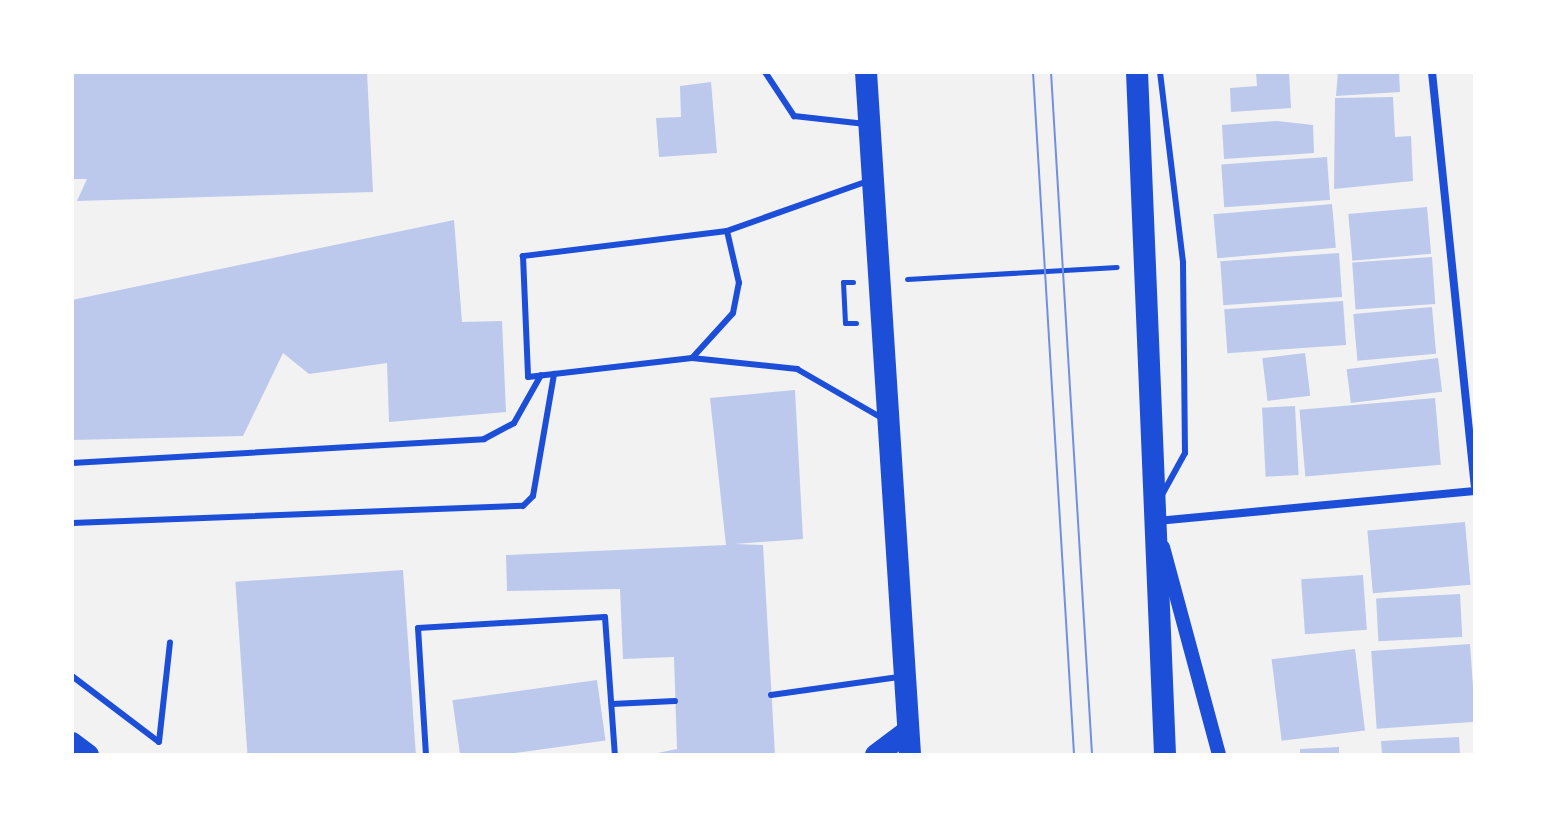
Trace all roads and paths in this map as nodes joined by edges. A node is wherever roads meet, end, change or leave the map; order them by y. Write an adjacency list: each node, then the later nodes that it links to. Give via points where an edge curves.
1 (765, 72): 6 (lane, via 794,116)
2 (866, 72): 6 (highway)
3 (1137, 72): 19 (highway)
4 (1160, 72): 19 (lane, via 1183,263 1185,453)
5 (1432, 72): 18 (street)
6 (869, 125): 7 (highway)
7 (875, 179): 8 (lane); 16 (highway)
8 (727, 231): 13 (lane, via 739,283 733,313); 15 (lane, via 523,256 528,377)
9 (1134, 267): 10 (path)
10 (889, 280)
11 (858, 281): 12 (path, via 843,282)
12 (845, 323)
13 (692, 358): 14 (lane); 16 (lane, via 797,369)
14 (554, 374): 15 (lane); 20 (lane, via 533,496 523,506)
15 (541, 375): 17 (lane, via 514,423 484,439)
16 (892, 424): 23 (highway)
17 (72, 463)
18 (1475, 488): 19 (street)
19 (1155, 514): 34 (highway); 35 (street)
20 (72, 523)
21 (170, 643): 22 (lane, via 159,742)
22 (72, 676)
23 (902, 677): 24 (lane); 27 (highway)
24 (771, 695)
25 (675, 701): 26 (lane)
26 (612, 704): 30 (lane, via 605,617 418,628); 31 (lane)
27 (908, 731): 32 (highway); 33 (highway)
28 (72, 743): 29 (highway)
29 (88, 755)
30 (426, 755)
31 (615, 755)
32 (876, 755)
33 (910, 755)
34 (1165, 755)
35 (1219, 755)

